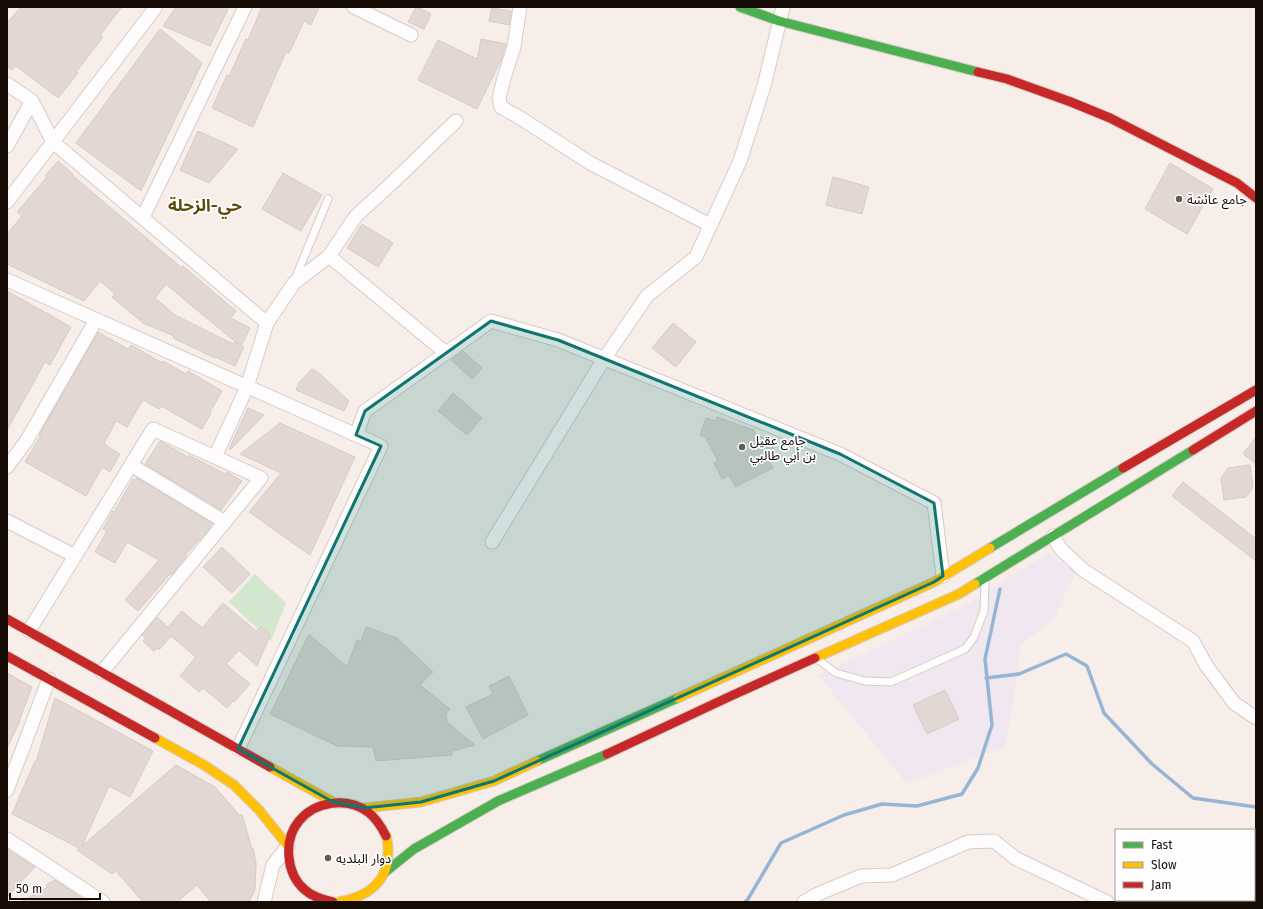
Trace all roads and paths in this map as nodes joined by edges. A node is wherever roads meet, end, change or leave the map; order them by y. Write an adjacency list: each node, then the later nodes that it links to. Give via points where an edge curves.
1 (140, 7): 8 (street)
2 (156, 7): 8 (street)
3 (246, 7): 19 (street)
4 (354, 7): 10 (street)
5 (520, 7): 20 (street, via 514,47 499,98 501,107 590,163)
6 (740, 7): 9 (main road)
7 (783, 7): 9 (street)
8 (148, 18): 14 (street)
9 (779, 21): 16 (main road, via 1007,79 1071,102 1110,118 1237,182); 20 (street, via 764,86 740,161)
10 (411, 35)
11 (7, 84): 12 (street)
12 (32, 101): 14 (street); 15 (street)
13 (456, 121): 21 (street, via 356,216)
14 (53, 142): 18 (street); 19 (street)
15 (7, 146)
16 (1256, 198)
17 (328, 199): 23 (lane)
18 (7, 202)
19 (143, 217): 25 (street)
20 (710, 225): 27 (street, via 696,257 647,296)
21 (329, 256): 23 (street); 26 (street)
22 (7, 280): 24 (street)
23 (294, 283): 25 (street)
24 (96, 320): 28 (street); 34 (street, via 27,440)
25 (267, 323): 28 (street)
26 (446, 353): 27 (street, via 491,321 558,340); 31 (street, via 365,411)
27 (604, 359): 38 (street); 40 (street, via 840,454 934,503)
28 (247, 387): 31 (street); 32 (street)
29 (1256, 390): 40 (main road)
30 (1256, 411): 37 (main road)
31 (356, 435): 49 (street, via 380,446)
32 (214, 457): 33 (street, via 153,430); 36 (street, via 261,478)
33 (131, 465): 36 (street); 39 (street)
34 (7, 467)
35 (7, 520): 39 (street)
36 (225, 522): 46 (street)
37 (1052, 536): 41 (main road); 48 (street, via 1060,548 1083,570 1192,641 1234,703)
38 (492, 542)
39 (75, 556): 43 (street)
40 (943, 576): 52 (main road, via 494,781 421,802)
41 (986, 576): 45 (main road, via 959,594); 45 (lane, via 984,611 974,637 965,649 891,682 865,681 836,673)
42 (7, 619): 43 (main road)
43 (29, 630): 46 (main road)
44 (7, 656): 47 (main road)
45 (816, 658): 55 (main road, via 622,748 498,801 414,849)
46 (102, 672): 49 (main road)
47 (48, 679): 50 (street); 54 (main road, via 204,765 234,785 259,810)
48 (1256, 718)
49 (238, 749): 51 (main road)
50 (7, 790)
51 (333, 802): 52 (main road, via 349,803); 54 (main road, via 317,806 303,816 293,829)
52 (364, 808): 55 (main road, via 378,820 387,837 389,855)
53 (7, 839): 58 (street)
54 (288, 846): 57 (main road, via 289,862 295,878 306,891); 59 (street, via 273,865)
55 (384, 874): 56 (main road)
56 (363, 899): 60 (main road)
57 (323, 901)
58 (103, 902)
59 (264, 902)
60 (339, 902)
61 (804, 902): 62 (street, via 861,876 892,876 968,842 994,841 1016,858)
62 (1107, 902)

